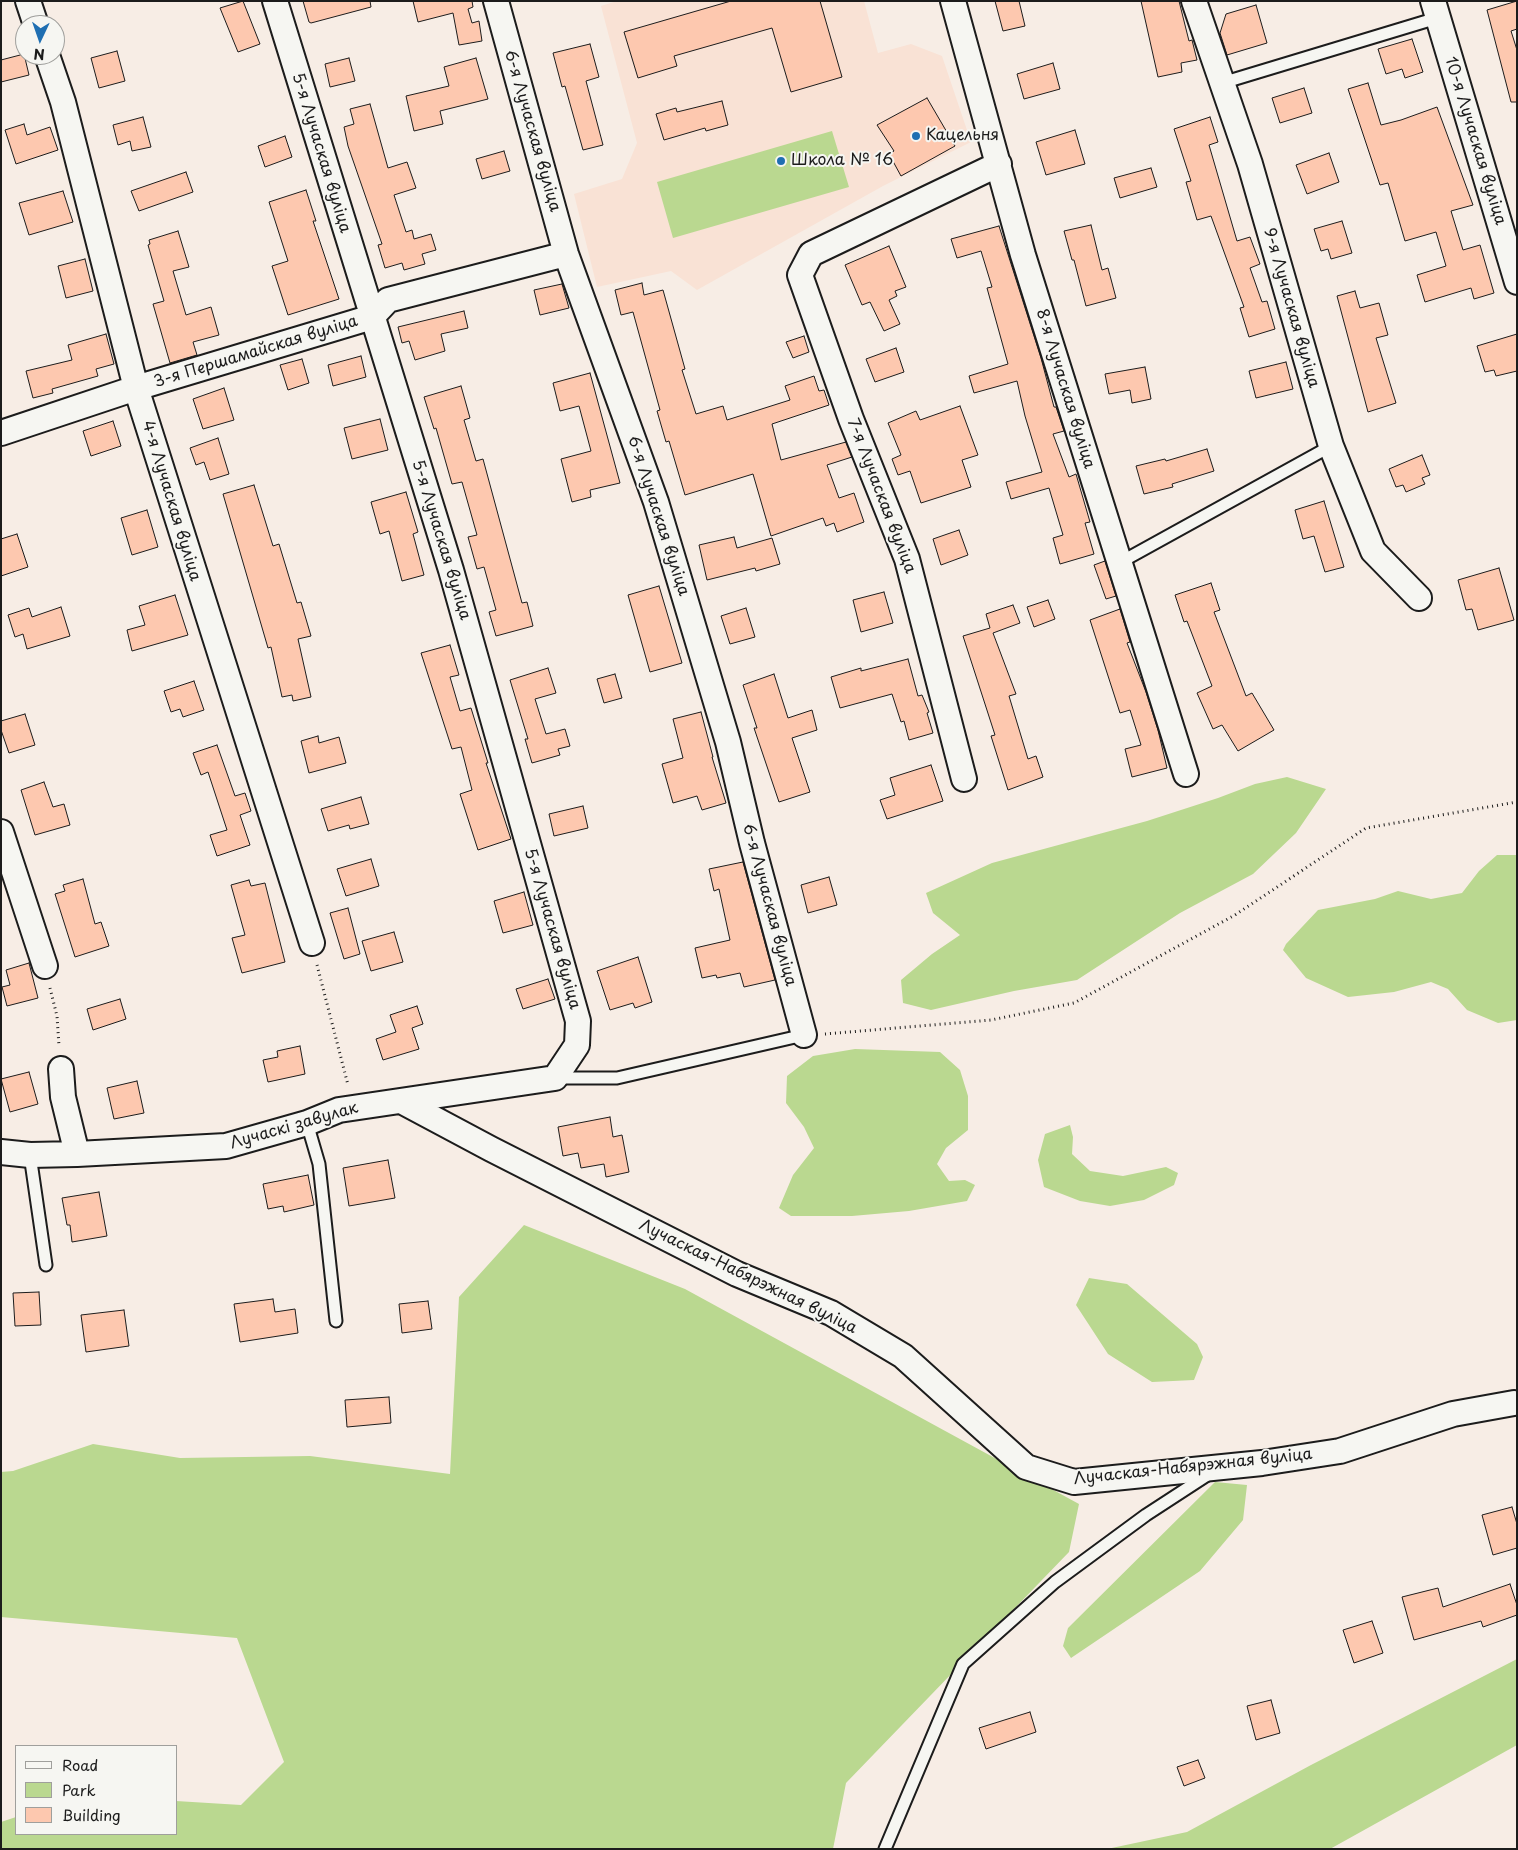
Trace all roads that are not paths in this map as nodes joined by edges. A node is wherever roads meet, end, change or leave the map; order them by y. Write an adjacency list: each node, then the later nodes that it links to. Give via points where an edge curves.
1 (28, 1): 7 (street)
2 (275, 1): 13 (street, 5-я Лучаская вуліца)
3 (496, 1): 11 (street, 6-я Лучаская вуліца)
4 (953, 1): 10 (street, 8-я Лучаская вуліца)
5 (1194, 1): 9 (street, 9-я Лучаская вуліца)
6 (1435, 9): 9 (lane); 12 (street, 10-я Лучаская вуліца)
7 (33, 15)
8 (50, 65): 14 (street, 4-я Лучаская вуліца, via 63,102)
9 (1222, 83): 16 (street, 9-я Лучаская вуліца, via 1250,164)
10 (999, 164): 17 (street, 8-я Лучаская вуліца, via 1023,254); 20 (street, 7-я Лучаская вуліца, via 811,254 800,275 907,559)
11 (566, 254): 13 (street, 3-я Першамайская вуліца, via 388,300); 24 (street, 6-я Лучаская вуліца, via 659,511 728,742)
12 (1517, 282)
13 (372, 317): 14 (street, 3-я Першамайская вуліца); 26 (street, 5-я Лучаская вуліца, via 451,570 578,1020 577,1046)
14 (136, 388): 15 (street, 3-я Першамайская вуліца); 22 (street, 4-я Лучаская вуліца)
15 (1, 433)
16 (1331, 446): 17 (lane); 18 (street, 9-я Лучаская вуліца, via 1373,550)
17 (1119, 563): 19 (street, 8-я Лучаская вуліца)
18 (1419, 598)
19 (1186, 774)
20 (964, 779)
21 (1, 832): 23 (street)
22 (312, 943)
23 (45, 966)
24 (804, 1036): 26 (lane, via 617,1078)
25 (61, 1069): 30 (street, via 63,1097)
26 (555, 1078): 27 (street, Лучаскі завулак)
27 (401, 1101): 28 (street, Лучаскі завулак, via 339,1110); 35 (street, Лучаская-Набярэжная вуліца, via 737,1274 831,1313 903,1356 1026,1468 1074,1482)
28 (307, 1123): 30 (street, Лучаскі завулак, via 226,1146); 33 (lane, via 319,1164)
29 (1, 1152): 31 (street, Лучаскі завулак)
30 (77, 1154): 31 (street, Лучаскі завулак)
31 (30, 1155): 32 (lane)
32 (46, 1265)
33 (336, 1322)
34 (1516, 1405): 35 (street, Лучаская-Набярэжная вуліца, via 1453,1414 1340,1451)
35 (1219, 1467): 36 (lane, via 1146,1515 1055,1582 963,1664)
36 (885, 1849)

